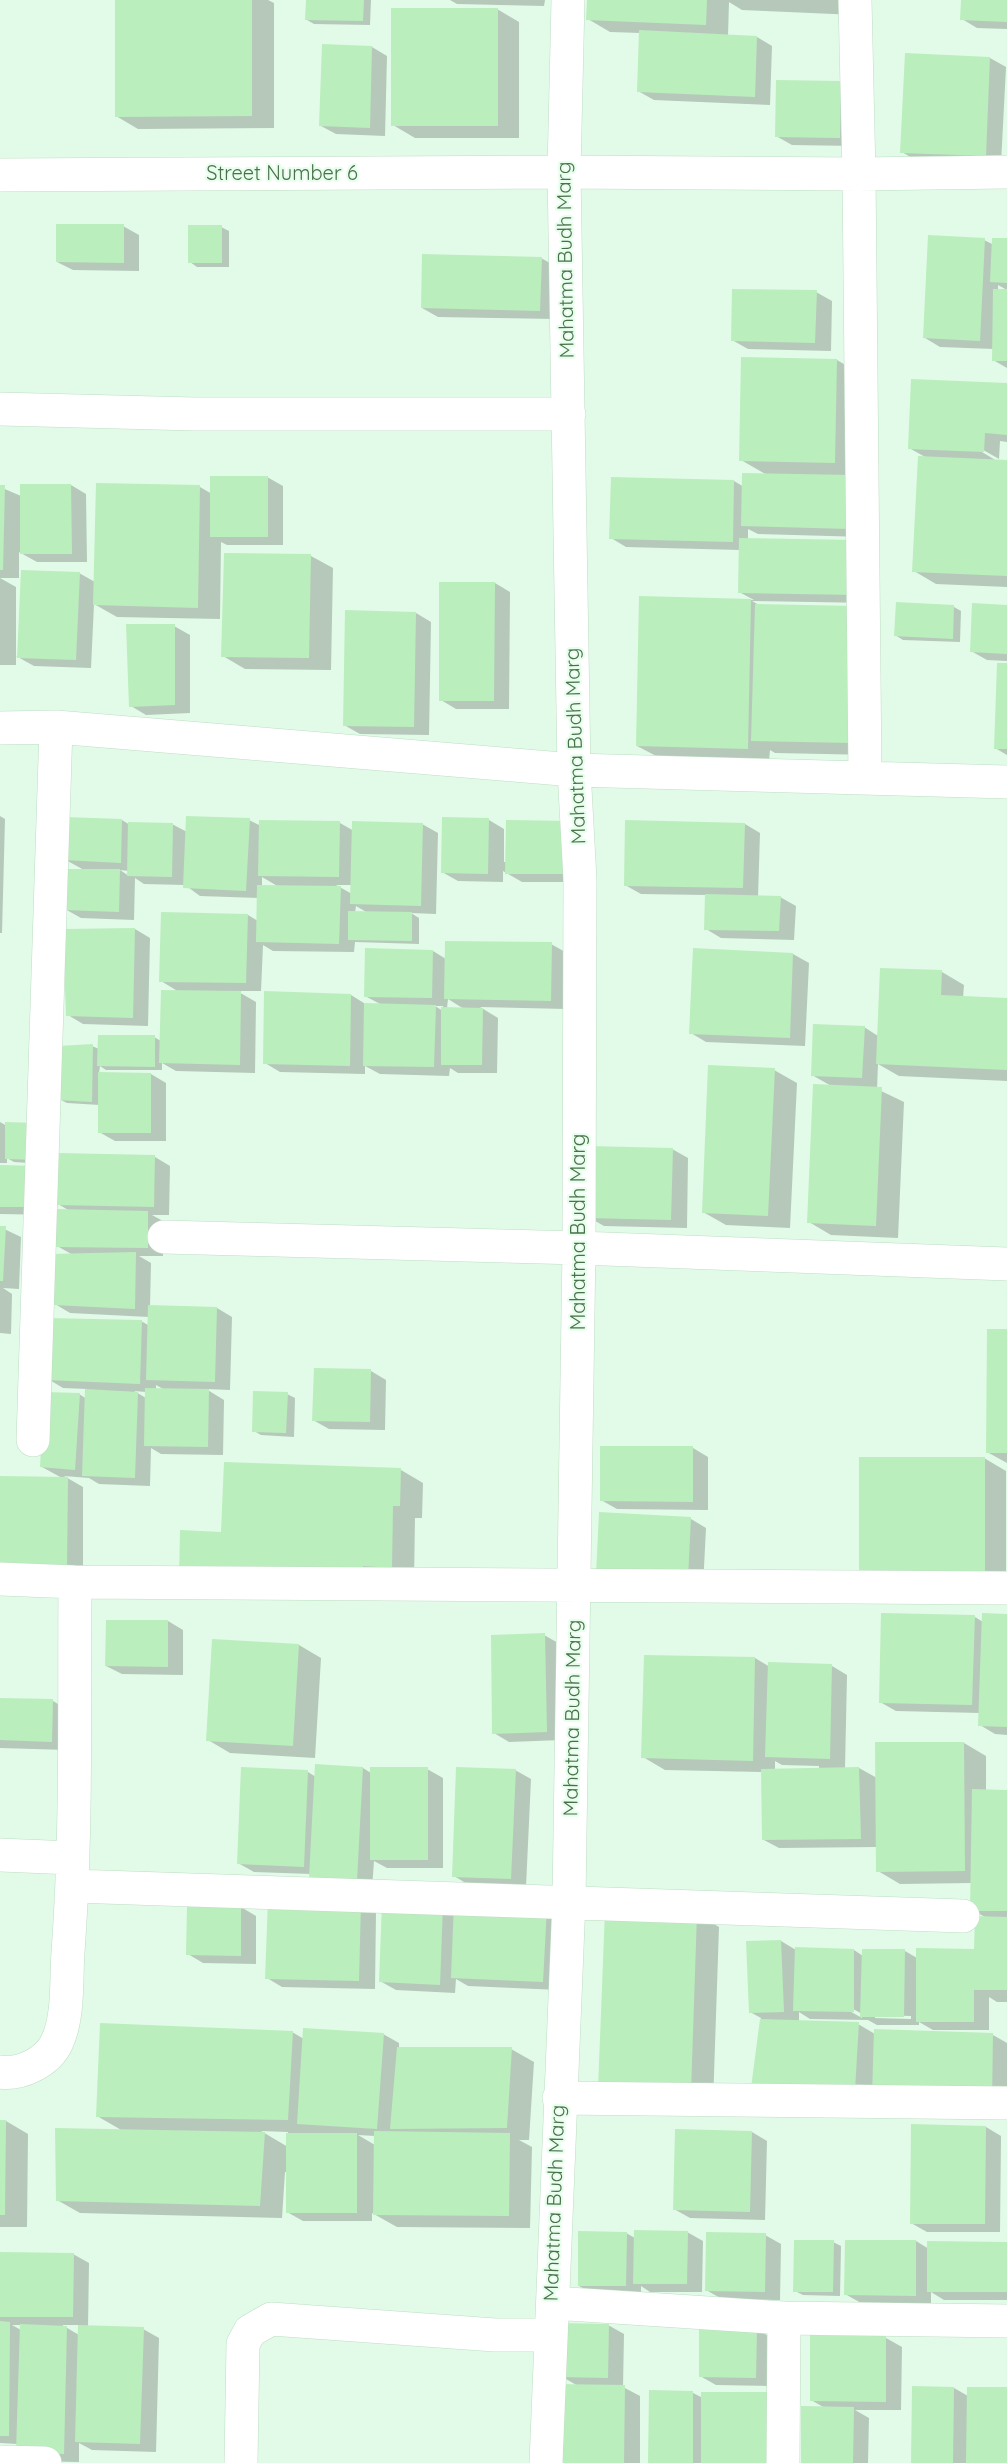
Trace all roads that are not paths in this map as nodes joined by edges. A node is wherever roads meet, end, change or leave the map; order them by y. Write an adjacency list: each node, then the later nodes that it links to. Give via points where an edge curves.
1 (568, 0): 3 (street, Mahatma Budh Marg)
2 (855, 0): 5 (street)
3 (564, 172): 5 (street, Street Number 6); 6 (street, Street Number 6); 8 (street, Mahatma Budh Marg)
4 (1007, 172): 5 (street, Street Number 6)
5 (859, 174): 12 (street)
6 (0, 175)
7 (0, 409): 8 (street, via 195,414)
8 (569, 414): 11 (street, Mahatma Budh Marg)
9 (0, 728): 10 (street)
10 (56, 728): 11 (street); 17 (street)
11 (574, 770): 12 (street); 15 (street, Mahatma Budh Marg, via 580,880)
12 (865, 776): 13 (street)
13 (1007, 782)
14 (164, 1237): 15 (street)
15 (579, 1248): 16 (street); 20 (street, Mahatma Budh Marg)
16 (1007, 1264)
17 (33, 1440)
18 (0, 1579): 19 (street)
19 (75, 1582): 20 (street); 23 (street)
20 (575, 1586): 21 (street); 24 (street, Mahatma Budh Marg)
21 (1007, 1588)
22 (0, 1855): 23 (street)
23 (73, 1872): 24 (street); 26 (street, via 64,2014 57,2043 41,2061 27,2068)
24 (569, 1900): 25 (street); 27 (street, Mahatma Budh Marg)
25 (963, 1916)
26 (0, 2072)
27 (559, 2098): 28 (street); 29 (street, Mahatma Budh Marg)
28 (1007, 2103)
29 (553, 2302): 30 (street); 32 (street, Mahatma Budh Marg)
30 (784, 2318): 31 (street); 37 (street)
31 (1007, 2321)
32 (550, 2335): 35 (street, via 495,2335 271,2319 250,2331 243,2343); 36 (street, Mahatma Budh Marg)
33 (0, 2462): 34 (street)
34 (45, 2463)
35 (241, 2463)
36 (546, 2463)
37 (783, 2463)

